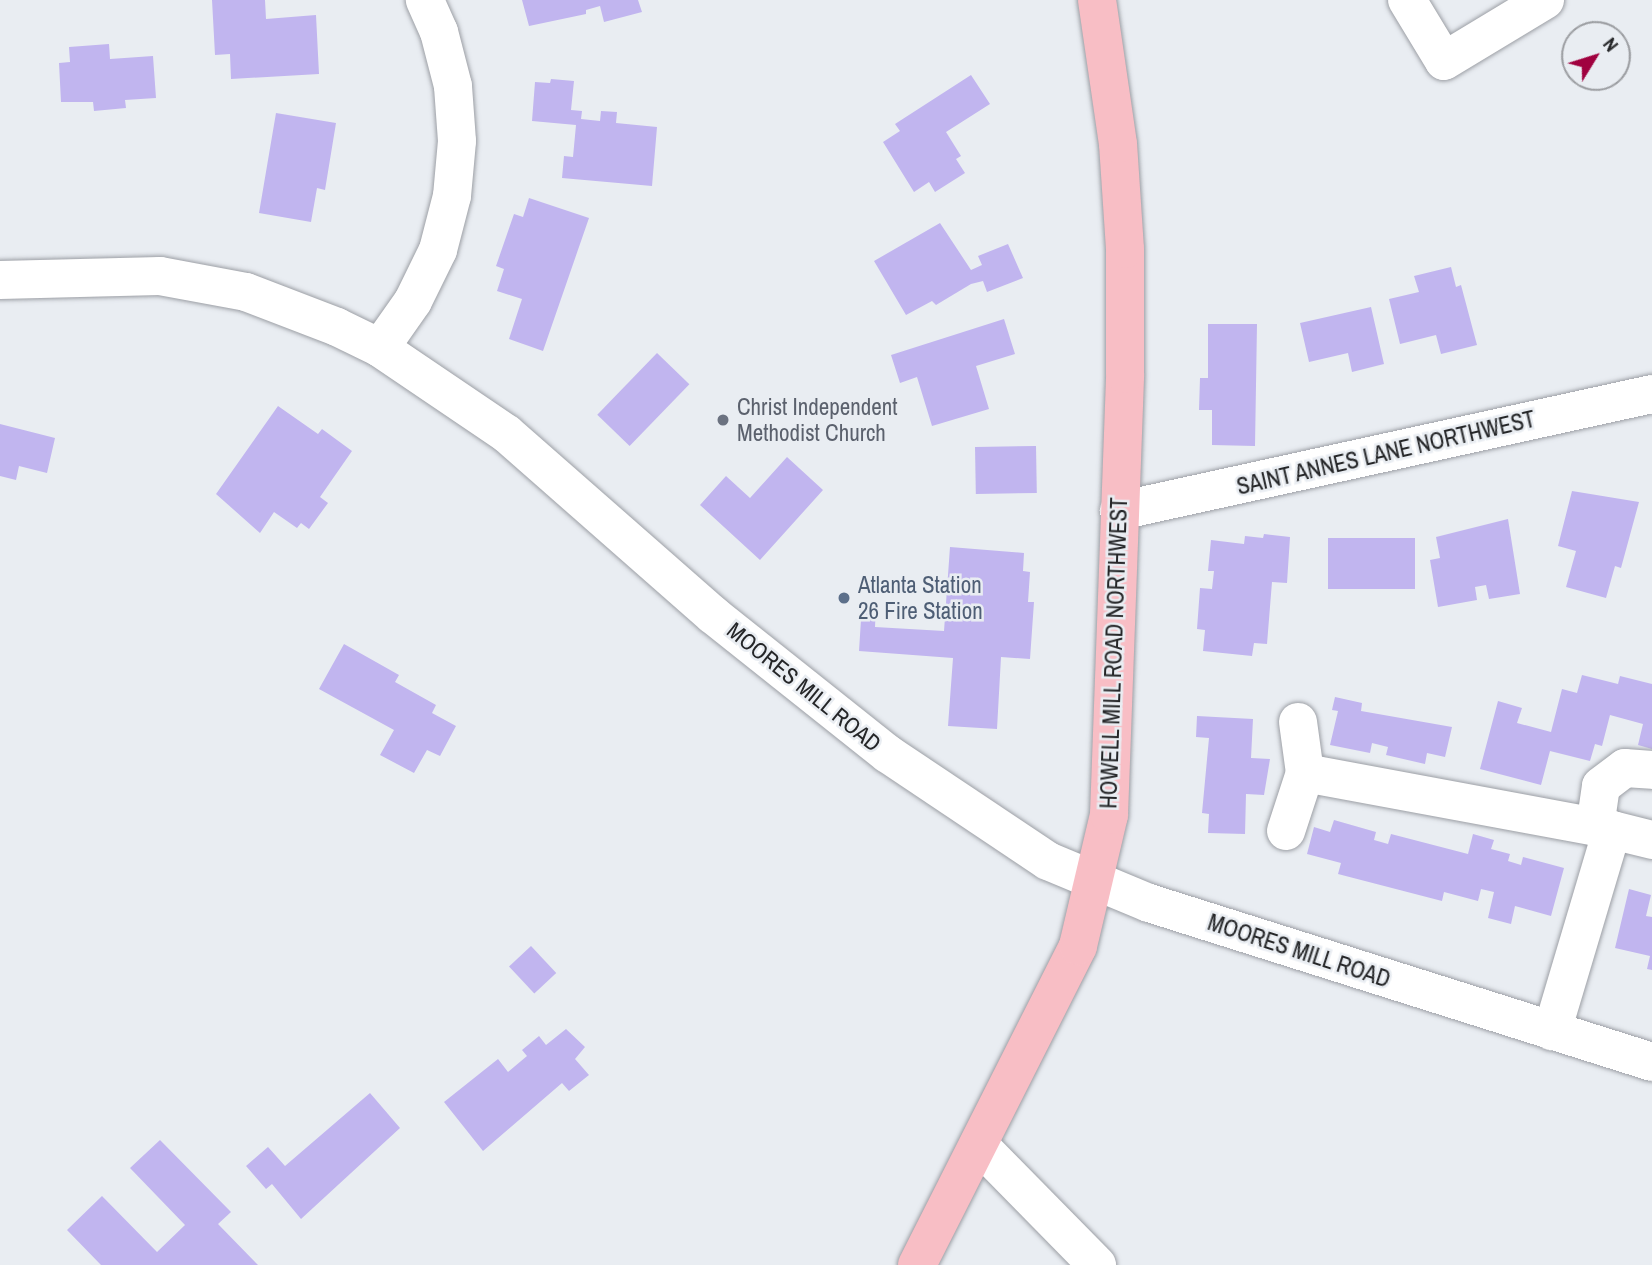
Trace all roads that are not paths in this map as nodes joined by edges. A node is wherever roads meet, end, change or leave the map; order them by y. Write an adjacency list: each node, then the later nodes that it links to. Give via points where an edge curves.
1 (425, 0): 6 (street, via 453,86 457,141 452,196 432,263 413,301)
2 (1097, 0): 8 (main road, HOWELL MILL ROAD NORTHWEST, via 1118,144 1125,249)
3 (1407, 0): 4 (street, via 1444,61)
4 (1545, 0)
5 (0, 280): 6 (street, MOORES MILL ROAD, via 119,275 201,282 292,307)
6 (380, 348): 15 (street, MOORES MILL ROAD, via 508,434 713,615 888,754 1007,837)
7 (1652, 394): 8 (street, SAINT ANNES LANE NORTHWEST)
8 (1119, 511): 15 (main road, HOWELL MILL ROAD NORTHWEST, via 1109,815)
9 (1298, 722): 11 (street)
10 (1652, 771): 12 (street, via 1625,768 1601,786)
11 (1305, 773): 12 (street); 13 (street)
12 (1604, 828): 14 (street); 16 (street)
13 (1286, 831)
14 (1652, 840)
15 (1095, 883): 16 (street, MOORES MILL ROAD); 18 (main road, HOWELL MILL ROAD NORTHWEST, via 1078,946)
16 (1552, 1031): 17 (street, MOORES MILL ROAD)
17 (1652, 1062)
18 (980, 1146): 19 (main road, HOWELL MILL ROAD NORTHWEST); 20 (street)
19 (917, 1265)
20 (1097, 1265)

